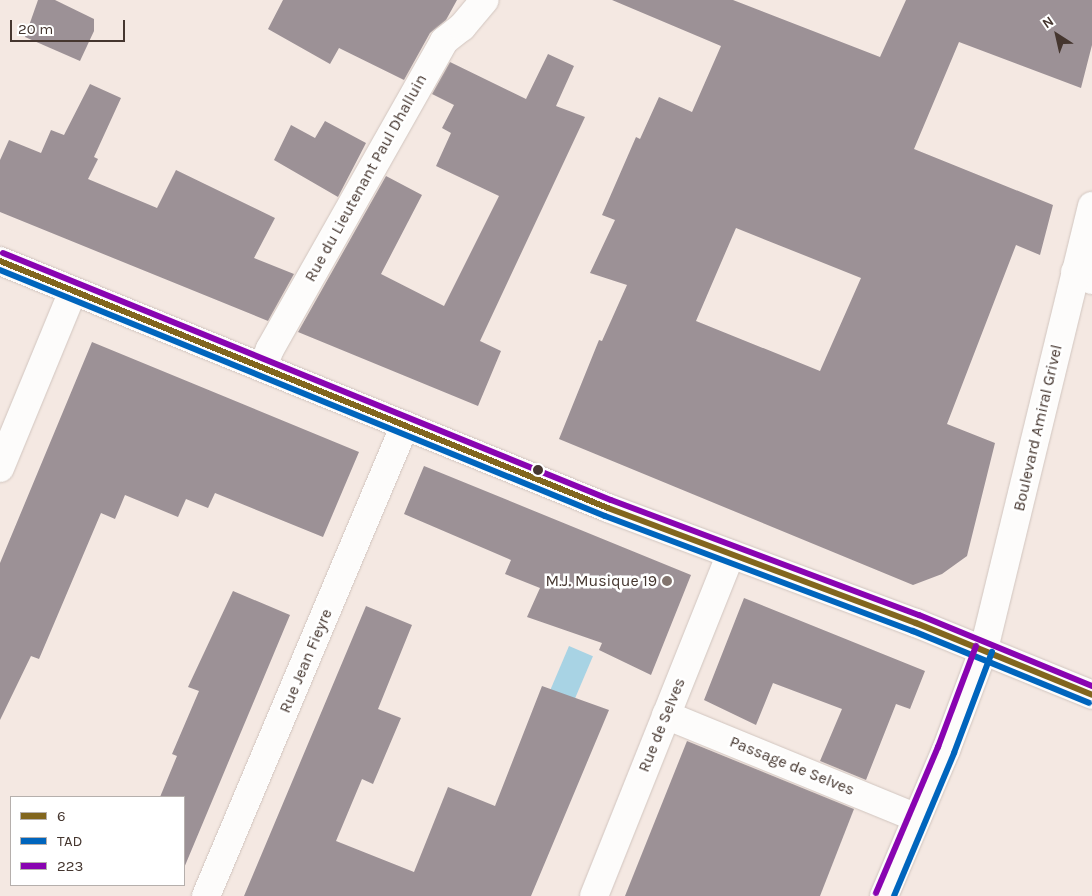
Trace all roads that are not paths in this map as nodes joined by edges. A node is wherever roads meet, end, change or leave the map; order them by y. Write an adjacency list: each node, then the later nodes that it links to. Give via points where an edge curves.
1 (485, 0): 6 (main road, Rue du Lieutenant Paul Dhalluin, via 462,27 444,41 270,349)
2 (1092, 206): 4 (main road, Boulevard Amiral Grivel)
3 (0, 261): 5 (main road)
4 (1084, 276): 10 (main road, Boulevard Amiral Grivel)
5 (73, 291): 6 (main road); 8 (main road)
6 (263, 367): 7 (main road)
7 (405, 425): 9 (main road); 14 (main road, Rue Jean Fieyre)
8 (0, 468)
9 (731, 554): 10 (main road); 12 (main road, Rue de Selves)
10 (984, 649): 11 (main road); 13 (main road, Boulevard Amiral Grivel)
11 (1092, 695)
12 (666, 715): 13 (main road, Passage de Selves); 15 (main road, Rue de Selves)
13 (917, 818): 16 (main road, Boulevard Amiral Grivel)
14 (206, 896)
15 (594, 896)
16 (884, 896)

